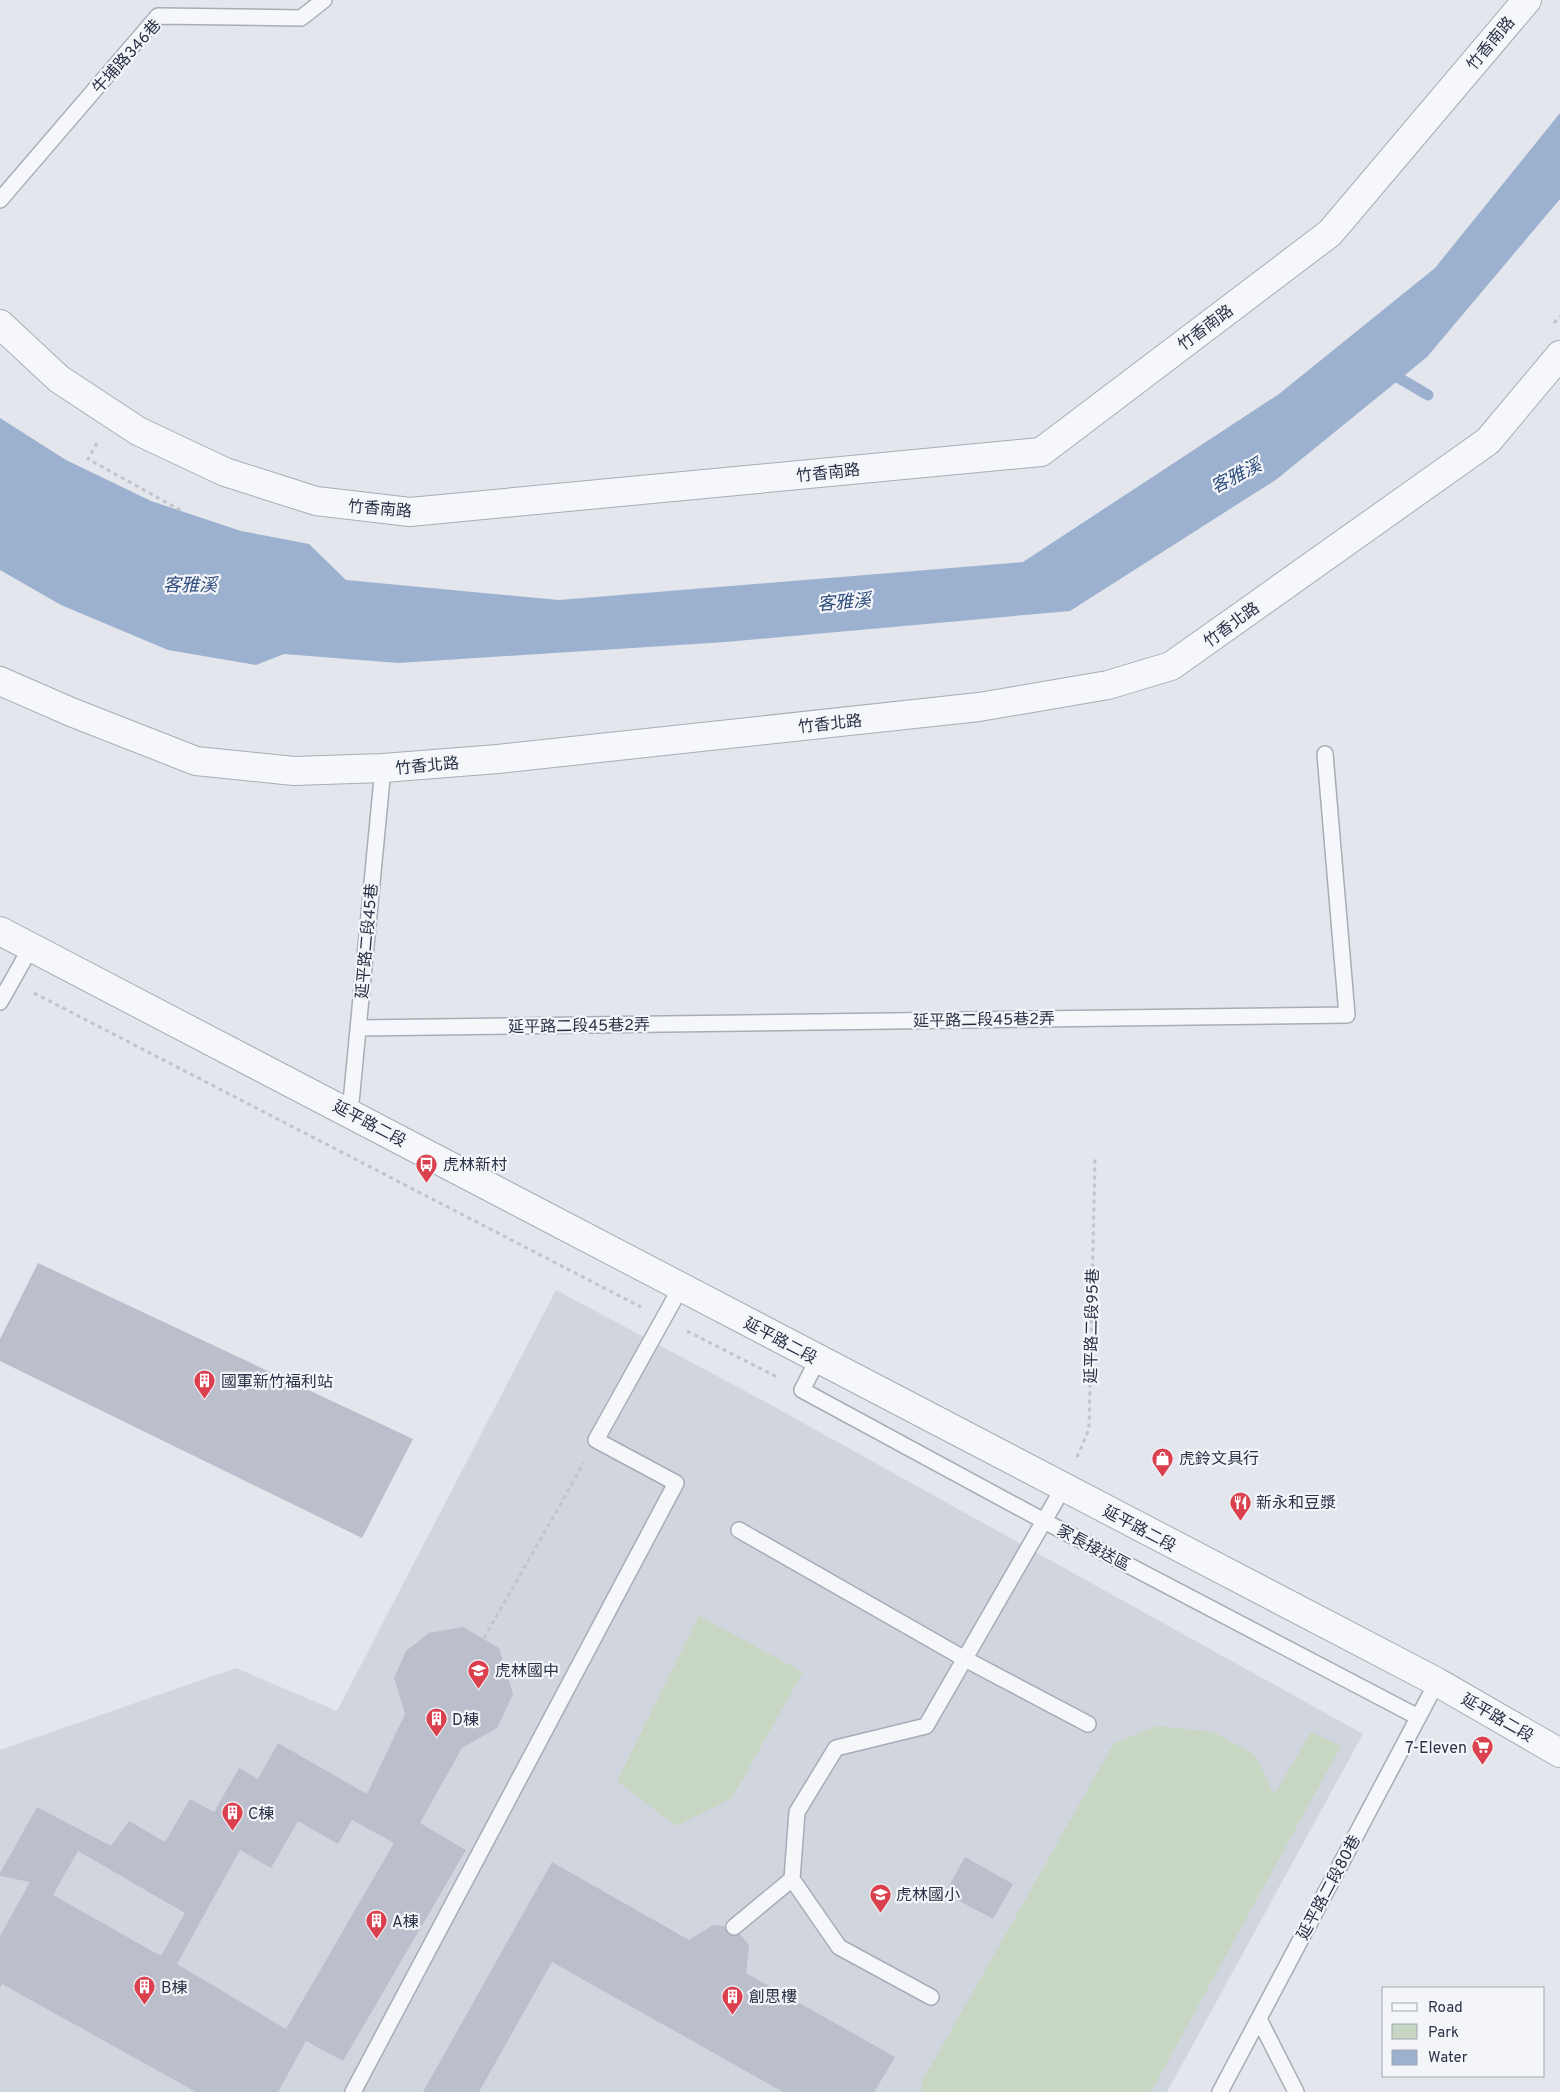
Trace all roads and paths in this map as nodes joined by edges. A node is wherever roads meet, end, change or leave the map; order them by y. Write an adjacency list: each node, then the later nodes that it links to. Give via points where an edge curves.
1 (324, 0): 3 (lane, 牛埔路346巷, via 301,18 158,16)
2 (1527, 0): 8 (street, 竹香南路, via 1330,233 1041,452 410,512 316,501 234,475 138,431)
3 (0, 200)
4 (1560, 316): 6 (path)
5 (0, 324): 8 (street, 竹香南路, via 59,379)
6 (1554, 324)
7 (1560, 354): 12 (street, 竹香北路, via 1488,440 1171,666 1108,685 979,707 518,757)
8 (114, 415): 9 (path, via 88,459)
9 (182, 511)
10 (0, 681): 12 (street, 竹香北路, via 196,761 294,770)
11 (1325, 754): 17 (lane, 延平路二段45巷2弄, via 1347,1015)
12 (383, 768): 17 (lane, 延平路二段45巷)
13 (0, 930): 14 (street, 延平路二段)
14 (30, 947): 15 (lane); 18 (street, 延平路二段)
15 (11, 982): 16 (lane); 21 (path)
16 (0, 1002)
17 (358, 1028): 18 (lane, 延平路二段45巷)
18 (350, 1113): 20 (street, 延平路二段)
19 (1095, 1158): 25 (path, 延平路二段95巷, via 1089,1429)
20 (681, 1287): 21 (lane); 22 (street, 延平路二段)
21 (663, 1318): 23 (path); 24 (lane)
22 (818, 1359): 23 (lane); 25 (street, 延平路二段)
23 (802, 1390): 26 (lane, 家長接送區)
24 (596, 1440): 28 (path); 38 (lane, via 676,1483)
25 (1063, 1488): 26 (lane); 30 (street, 延平路二段)
26 (1044, 1521): 29 (lane); 31 (lane, 家長接送區)
27 (739, 1530): 29 (lane)
28 (484, 1638)
29 (965, 1659): 32 (lane); 34 (lane, via 926,1726 836,1748 797,1812)
30 (1437, 1682): 31 (lane, 延平路二段80巷); 33 (street, 延平路二段)
31 (1418, 1717): 37 (lane, 延平路二段80巷)
32 (1088, 1724)
33 (1560, 1754)
34 (792, 1879): 35 (lane); 36 (lane, via 839,1947)
35 (734, 1927)
36 (931, 1998)
37 (1259, 2019): 39 (lane, 延平路二段80巷); 40 (lane)
38 (353, 2092)
39 (1220, 2092)
40 (1296, 2092)

